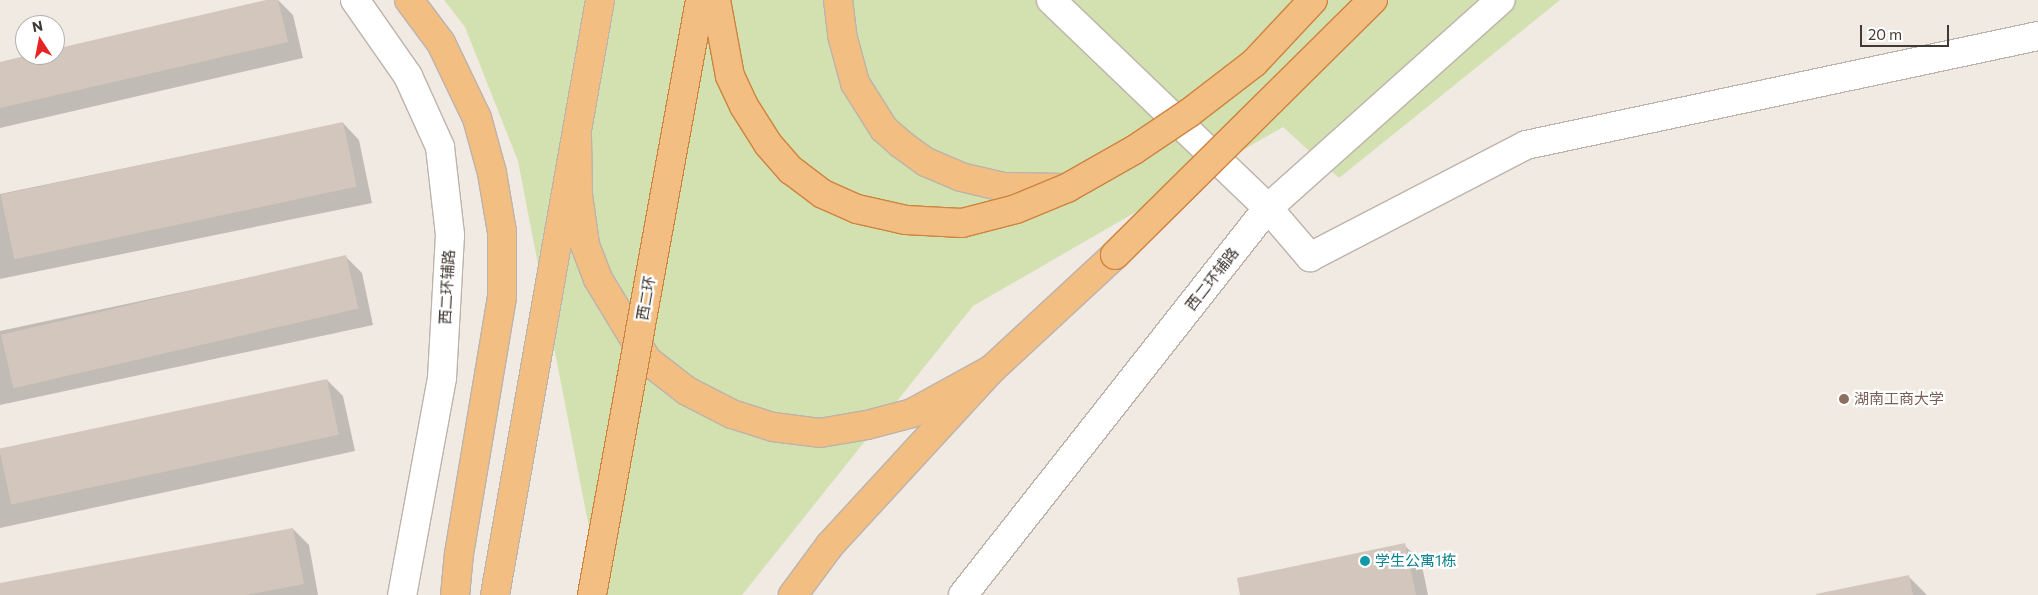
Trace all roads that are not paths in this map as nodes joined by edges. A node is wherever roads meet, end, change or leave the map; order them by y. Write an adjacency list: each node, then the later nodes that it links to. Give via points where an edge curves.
1 (408, 0): 17 (highway, via 441,43 477,118 492,172 502,232 502,297 459,553)
2 (600, 0): 12 (highway)
3 (700, 0): 19 (highway, 西二环, bridge)
4 (716, 0): 13 (highway, bridge, via 730,76 744,106 768,144 791,170 824,194 857,210 906,220 962,223 1016,209)
5 (838, 0): 13 (highway, via 842,35 855,83 884,129 901,144 926,162 961,177 1003,187)
6 (1051, 0): 14 (street)
7 (1313, 0): 13 (highway, bridge, via 1254,63 1189,113 1134,150)
8 (1373, 0): 15 (highway, bridge, via 1115,255)
9 (1501, 0): 14 (street, 西二环辅路)
10 (362, 2): 16 (street, 西二环辅路, via 408,76 440,147 450,235 442,378)
11 (2038, 36): 14 (street, via 1526,145 1310,257)
12 (577, 137): 15 (highway, via 578,195 585,245 598,279 647,360 687,392 732,414 773,427 820,432 867,425 912,413); 18 (highway)
13 (1067, 188)
14 (1268, 208): 21 (street, 西二环辅路)
15 (992, 369): 20 (highway, via 830,545)
16 (402, 595)
17 (455, 595)
18 (496, 595)
19 (592, 595)
20 (793, 595)
21 (963, 595)

